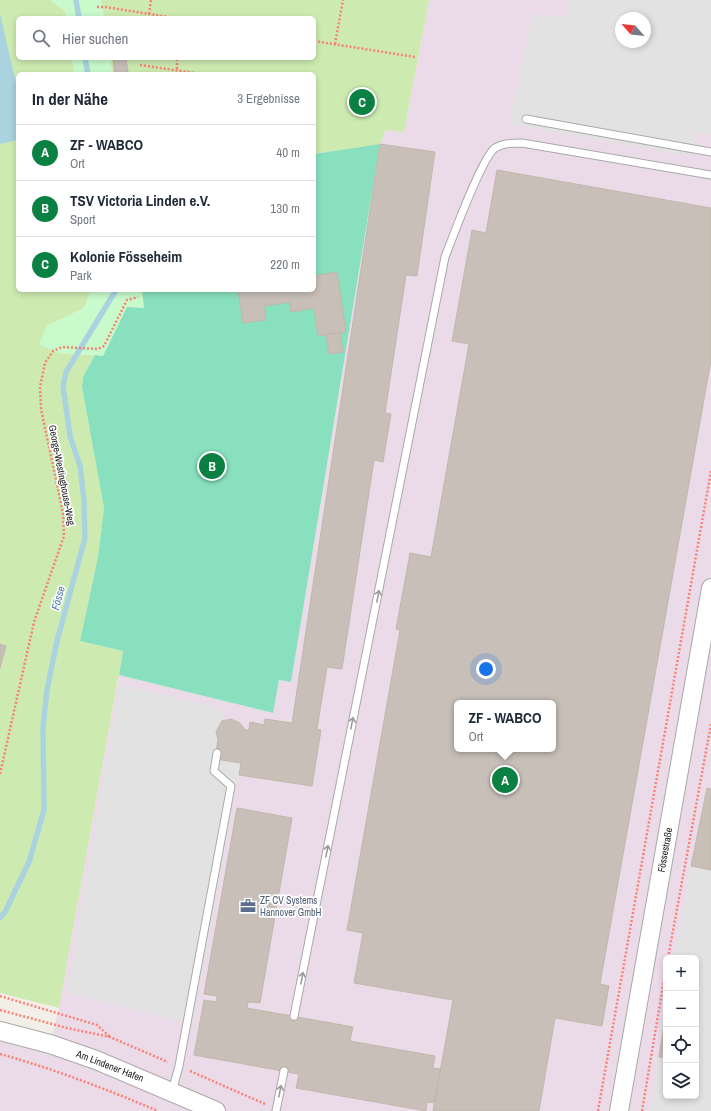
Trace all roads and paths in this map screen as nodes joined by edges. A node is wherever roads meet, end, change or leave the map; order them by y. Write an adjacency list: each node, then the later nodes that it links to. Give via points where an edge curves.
1 (151, 0): 4 (path)
2 (343, 0): 7 (path)
3 (97, 7): 4 (path)
4 (149, 14): 5 (path)
5 (162, 16)
6 (316, 41): 7 (path)
7 (336, 44): 8 (path)
8 (415, 57)
9 (177, 60): 11 (path)
10 (140, 65): 11 (path)
11 (177, 70): 12 (path)
12 (189, 72)
13 (526, 119): 14 (lane)
14 (711, 152)
15 (711, 175): 26 (lane, one-way to 15, via 445,257 489,154 495,148 522,143)
16 (138, 297): 21 (path, George-Westinghouse-Weg, via 127,300 104,346 98,349 62,347 53,351 45,363 40,387 41,409 63,512 64,536 34,622)
17 (711, 471): 36 (path)
18 (711, 588): 37 (street, Fössestraße)
19 (711, 724): 22 (path)
20 (217, 752): 30 (lane, via 214,771 231,786)
21 (0, 774)
22 (669, 955)
23 (663, 986): 38 (path)
24 (0, 996): 28 (path, via 97,1025)
25 (0, 1010): 28 (path)
26 (294, 1016)
27 (0, 1031): 32 (street, Am Lindener Hafen, via 50,1044 96,1060)
28 (110, 1037): 30 (path)
29 (0, 1054): 34 (path, via 32,1062 107,1089)
30 (179, 1066): 32 (lane); 33 (path)
31 (284, 1071): 33 (lane, one-way to 31)
32 (172, 1092): 35 (street, Am Lindener Hafen)
33 (276, 1110)
34 (158, 1111)
35 (216, 1111)
36 (598, 1111)
37 (619, 1111)
38 (642, 1111)

